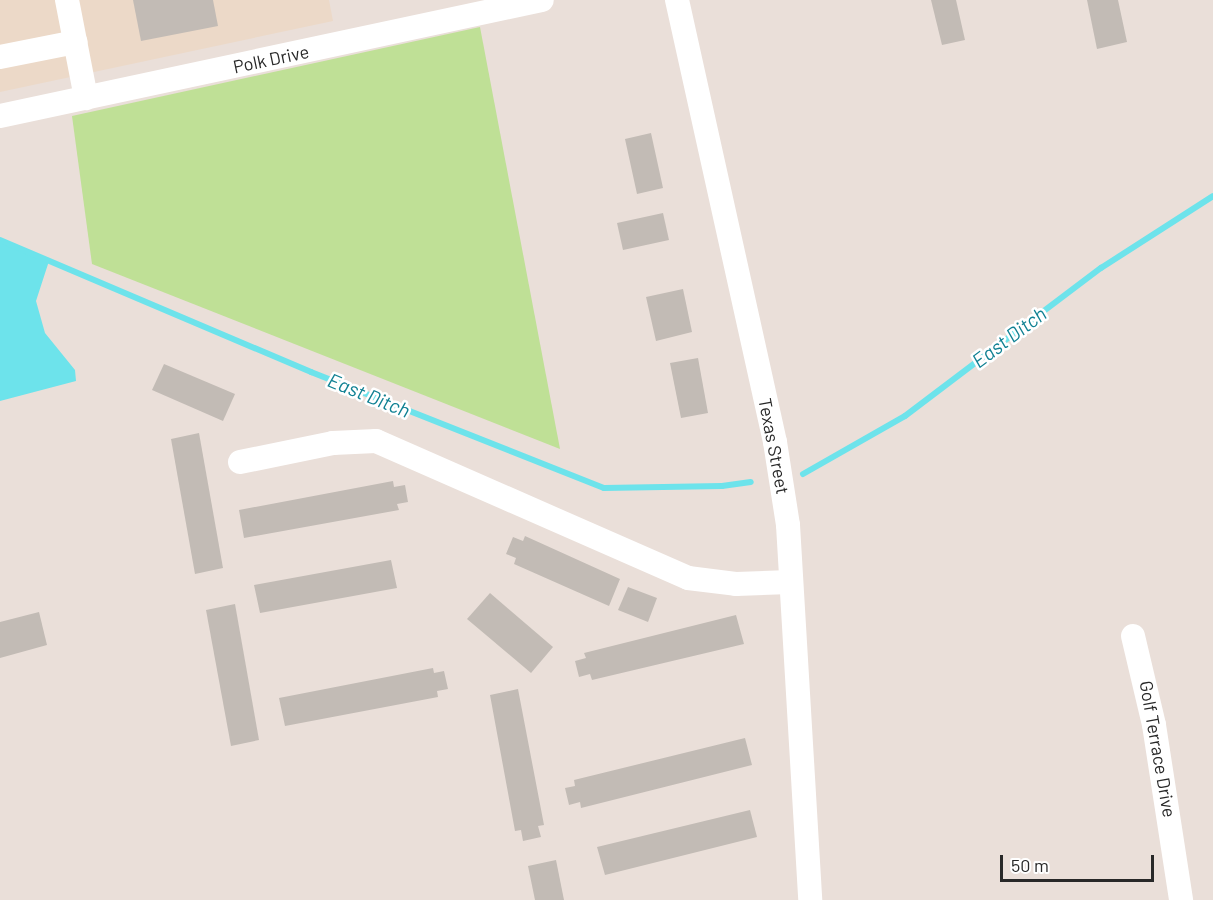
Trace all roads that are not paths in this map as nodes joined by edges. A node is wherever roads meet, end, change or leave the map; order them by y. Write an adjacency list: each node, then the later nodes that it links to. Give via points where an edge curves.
1 (68, 0): 4 (street)
2 (542, 0): 6 (street, Polk Drive)
3 (677, 0): 9 (street, Texas Street, via 775,442 788,525)
4 (76, 42): 5 (street); 6 (street)
5 (0, 57)
6 (87, 98): 7 (street, Polk Drive)
7 (0, 116)
8 (240, 462): 9 (street, via 333,443 376,441 688,578 736,584)
9 (790, 582): 11 (street, Texas Street)
10 (1133, 636): 12 (street, Golf Terrace Drive, via 1154,725)
11 (810, 900)
12 (1181, 900)

